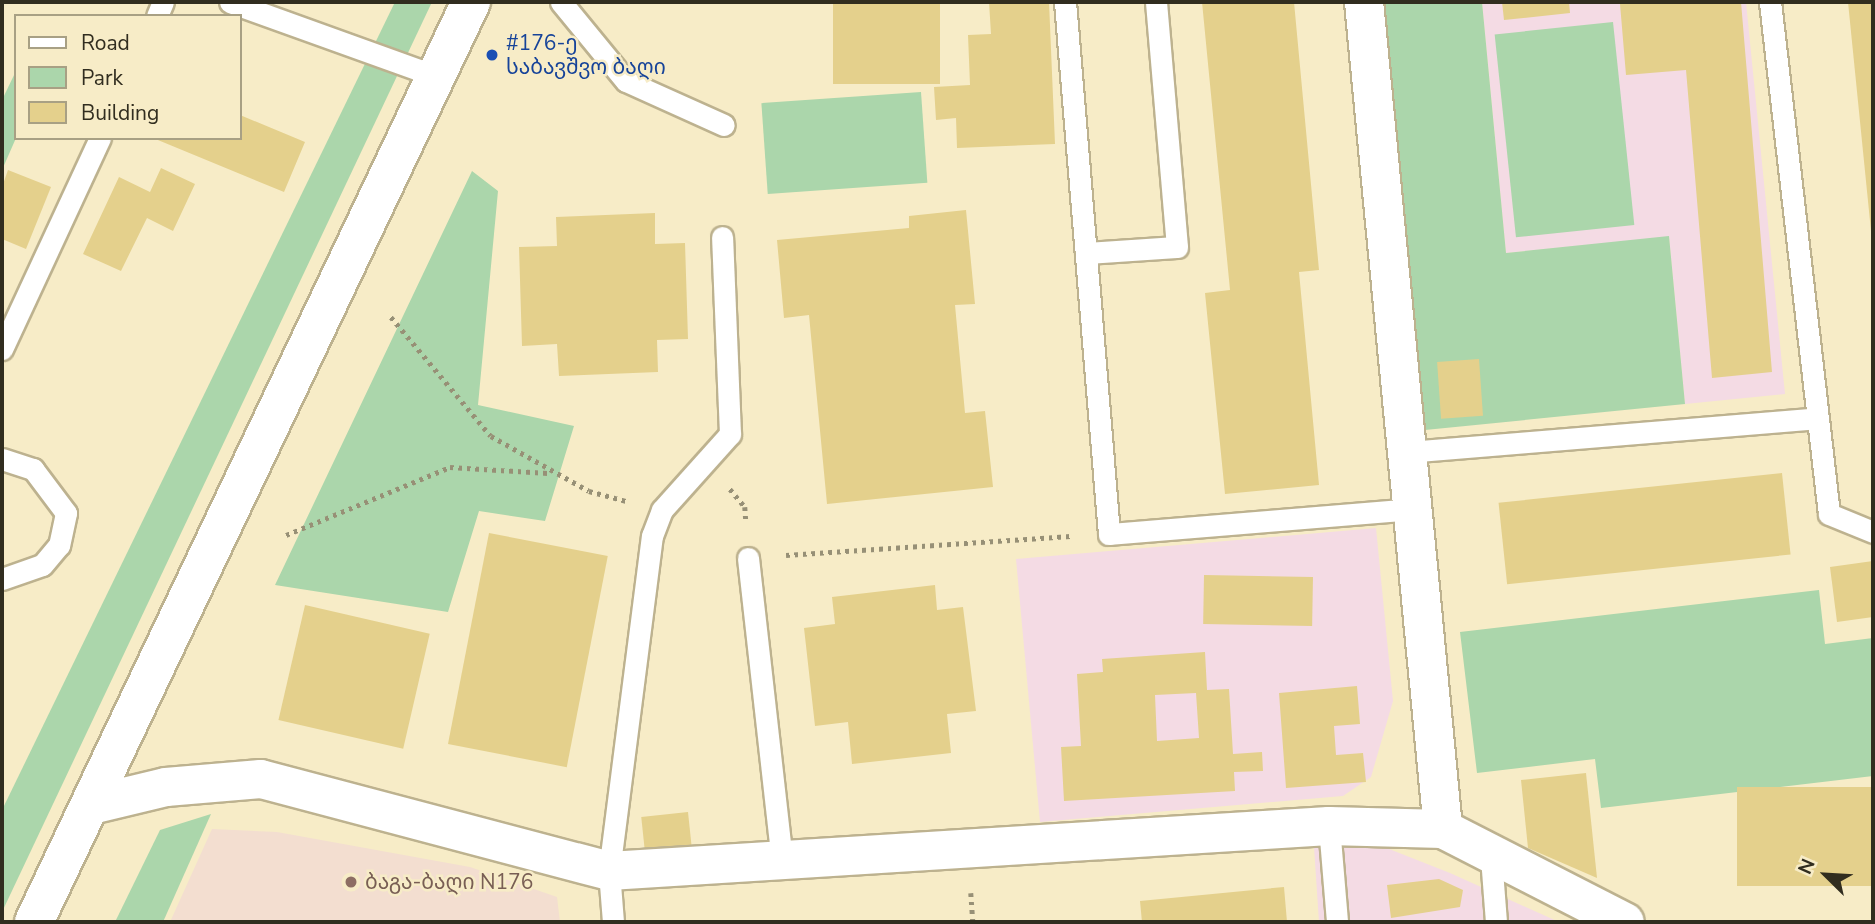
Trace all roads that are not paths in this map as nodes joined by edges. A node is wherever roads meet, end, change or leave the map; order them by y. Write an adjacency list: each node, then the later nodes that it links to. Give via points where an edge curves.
1 (230, 2): 8 (lane)
2 (471, 2): 8 (street)
3 (561, 2): 9 (lane, via 626,81)
4 (1065, 2): 12 (lane)
5 (1156, 2): 12 (lane, via 1177,247)
6 (1364, 2): 15 (street)
7 (1770, 2): 14 (lane)
8 (436, 76): 21 (street)
9 (724, 125)
10 (99, 140): 13 (lane)
11 (722, 237): 26 (lane, via 730,434 662,510 652,536)
12 (1086, 253): 17 (lane, via 1110,534)
13 (2, 349)
14 (1818, 418): 15 (lane); 18 (lane, via 1829,514)
15 (1407, 452): 17 (street)
16 (2, 459): 20 (lane, via 33,470 66,513 59,545 42,565)
17 (1412, 509): 23 (street)
18 (1873, 532)
19 (748, 558): 25 (lane)
20 (2, 579)
21 (92, 805): 26 (street, via 166,787 261,779); 27 (street)
22 (1329, 826): 23 (street); 25 (street); 29 (lane)
23 (1443, 829): 24 (street)
24 (1491, 857): 30 (lane); 31 (street)
25 (782, 863): 26 (street)
26 (608, 871): 28 (lane)
27 (34, 922)
28 (612, 922)
29 (1336, 922)
30 (1496, 922)
31 (1625, 922)

